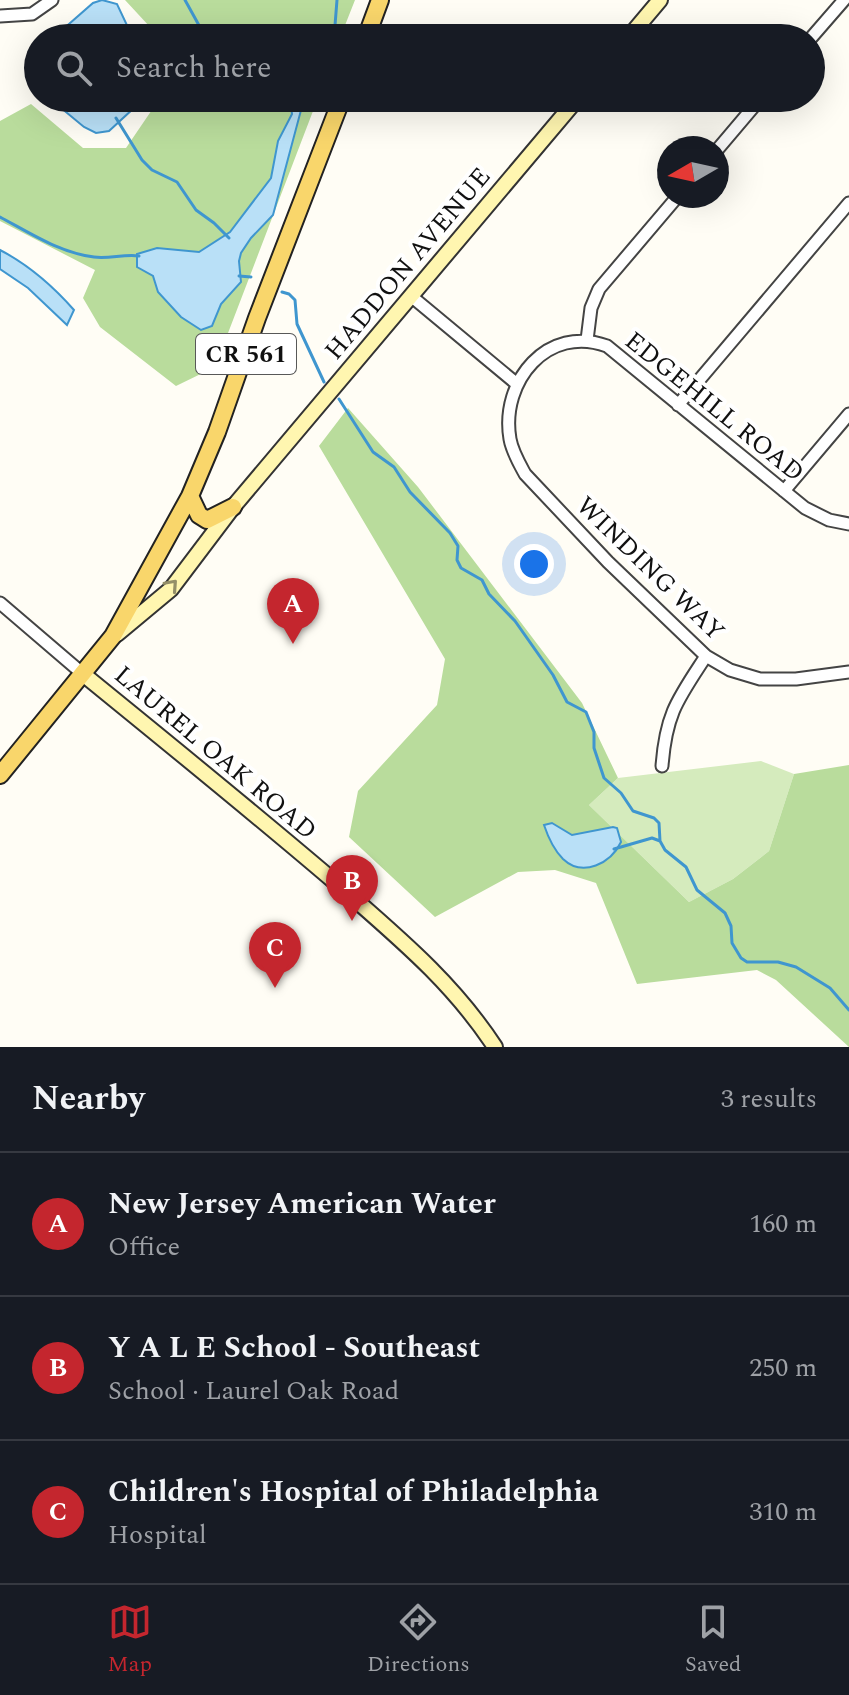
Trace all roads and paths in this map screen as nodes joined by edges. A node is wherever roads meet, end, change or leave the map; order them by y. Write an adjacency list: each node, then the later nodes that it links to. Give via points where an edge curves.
1 (52, 0): 5 (street, via 32,14)
2 (380, 0): 6 (main road)
3 (660, 0): 7 (street)
4 (844, 0): 8 (street)
5 (0, 16)
6 (371, 24)
7 (640, 24)
8 (823, 24)
9 (337, 112): 21 (main road, CR 561)
10 (566, 112): 15 (street, HADDON AVENUE)
11 (749, 112): 12 (street)
12 (729, 136)
13 (849, 203): 18 (street)
14 (668, 208): 16 (street, via 599,289)
15 (411, 296): 17 (street); 22 (street, HADDON AVENUE)
16 (587, 340): 17 (street, EDGEHILL ROAD, via 545,352); 18 (street, EDGEHILL ROAD, via 607,346)
17 (517, 384): 26 (street, WINDING WAY, via 510,406 510,438 525,474)
18 (678, 405): 20 (street, EDGEHILL ROAD)
19 (849, 414): 20 (street)
20 (784, 491): 23 (street, EDGEHILL ROAD, via 805,508)
21 (190, 496): 22 (main road, via 207,520); 25 (main road, CR 561)
22 (233, 507): 25 (street, HADDON AVENUE, one-way to 22, via 171,589)
23 (849, 524)
24 (0, 603): 28 (street, LAUREL OAK ROAD)
25 (113, 636): 28 (main road, CR 561)
26 (706, 656): 27 (street, WINDING WAY, via 760,679); 29 (street, via 670,714)
27 (849, 672)
28 (83, 674): 30 (main road, CR 561); 31 (street, LAUREL OAK ROAD, via 420,956 464,1003)
29 (662, 766)
30 (0, 775)
31 (495, 1047)

